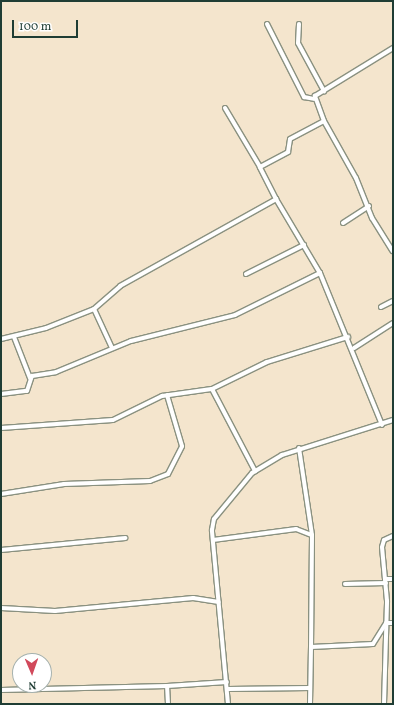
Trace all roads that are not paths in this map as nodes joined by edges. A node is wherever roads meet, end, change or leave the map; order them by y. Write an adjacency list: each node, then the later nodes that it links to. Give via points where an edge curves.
1 (267, 24): 5 (street, via 304,97)
2 (299, 24): 4 (street, via 298,43)
3 (393, 48): 4 (street)
4 (324, 91): 5 (street)
5 (314, 99): 7 (street)
6 (225, 108): 8 (street)
7 (324, 121): 8 (street, via 290,139 288,152); 10 (street)
8 (260, 167): 9 (street)
9 (276, 199): 12 (street); 18 (street, via 120,286)
10 (369, 206): 11 (street); 13 (street)
11 (343, 223)
12 (304, 245): 14 (street); 15 (street)
13 (393, 250)
14 (320, 273): 21 (street); 23 (street, via 256,306 212,323)
15 (246, 274)
16 (393, 301): 17 (street)
17 (381, 307)
18 (94, 309): 20 (street, via 69,320); 23 (street)
19 (393, 323): 24 (street)
20 (14, 337): 22 (street); 25 (street)
21 (348, 337): 24 (street); 26 (street, via 267,362)
22 (1, 339)
23 (112, 348): 25 (street, via 56,372)
24 (354, 348): 30 (street)
25 (30, 378): 27 (street, via 27,391)
26 (212, 389): 28 (street); 33 (street)
27 (1, 394)
28 (168, 395): 31 (street, via 113,420); 34 (street, via 182,446 168,474 150,481 64,484)
29 (393, 420): 30 (street)
30 (382, 425): 32 (street)
31 (1, 428)
32 (299, 448): 33 (street); 35 (street)
33 (255, 471): 38 (street, via 238,486 214,519)
34 (1, 494)
35 (312, 535): 38 (street, via 296,529); 47 (street)
36 (393, 536): 41 (street, via 384,540 382,547)
37 (125, 538): 39 (street)
38 (213, 540): 43 (street)
39 (1, 550)
40 (393, 578): 41 (street)
41 (386, 581): 42 (street); 45 (street)
42 (345, 584)
43 (219, 602): 44 (street, via 194,598 55,611); 48 (street)
44 (1, 608)
45 (386, 623): 46 (street); 47 (street, via 373,644); 56 (street)
46 (393, 623)
47 (311, 647): 50 (street)
48 (227, 682): 49 (street); 51 (street)
49 (167, 686): 52 (street); 53 (street)
50 (310, 688): 51 (street); 55 (street)
51 (228, 689): 54 (street)
52 (1, 690)
53 (168, 704)
54 (228, 704)
55 (310, 704)
56 (384, 704)

